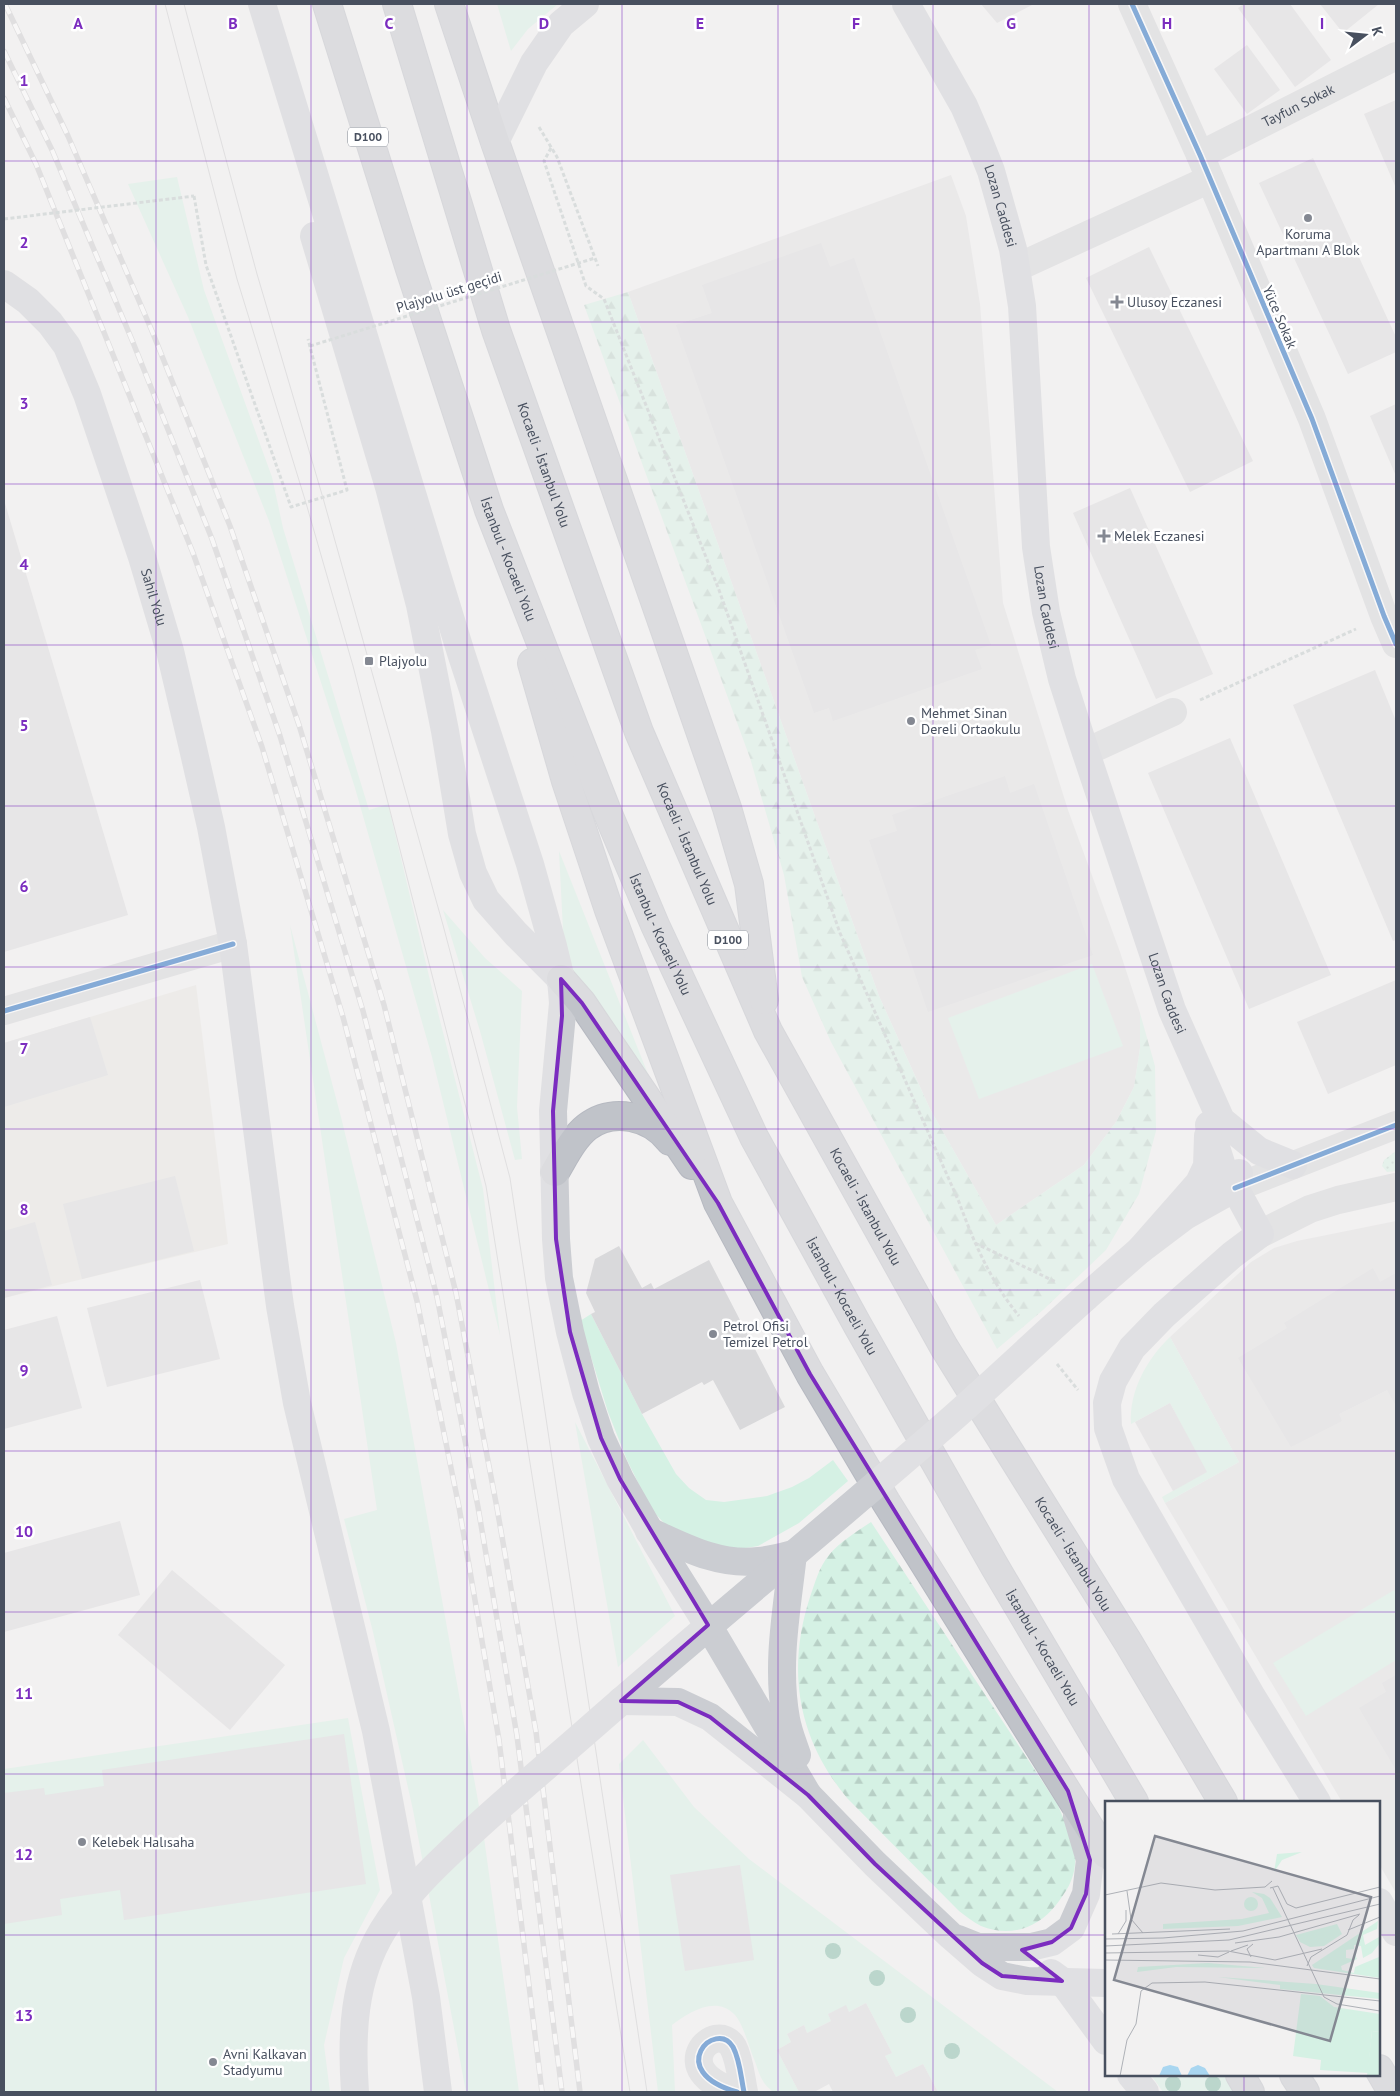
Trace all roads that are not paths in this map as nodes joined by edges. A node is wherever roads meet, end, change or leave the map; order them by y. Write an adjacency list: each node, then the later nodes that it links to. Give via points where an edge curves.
1 (245, 4): 19 (main road, via 389,487 420,605 462,834 473,873 486,900)
2 (262, 4): 19 (main road, via 461,653 530,864)
3 (327, 4): 14 (highway, İstanbul - Kocaeli Yolu / D100)
4 (397, 4): 21 (highway, Kocaeli - İstanbul Yolu / D100, via 496,330 639,732)
5 (450, 4): 10 (highway)
6 (586, 4): 10 (main road, via 561,24 534,63)
7 (906, 4): 12 (main road, Lozan Caddesi, via 960,98 977,136 1002,205)
8 (1132, 4): 11 (street, Yüce Sokak)
9 (1396, 56): 11 (street, Tayfun Sokak)
10 (495, 142): 21 (highway, via 727,808 749,884)
11 (1205, 167): 12 (street, Tayfun Sokak); 15 (street, Yüce Sokak, via 1312,419)
12 (1016, 268): 17 (main road, Lozan Caddesi, via 1022,306 1036,547 1046,612 1062,679)
13 (4, 284): 18 (main road, Sahil Yolu, via 28,301 50,323 66,346 112,464 170,651 211,827)
14 (489, 510): 28 (highway, via 569,790 609,910); 37 (highway, İstanbul - Kocaeli Yolu / D100, via 654,925 754,1137 995,1567)
15 (1396, 644)
16 (1173, 712): 17 (street)
17 (1086, 752): 22 (main road, Lozan Caddesi, via 1172,1010)
18 (233, 944): 20 (street); 53 (main road, Sahil Yolu, via 280,1306 297,1403 376,1731 426,1997)
19 (561, 979): 25 (main road, via 562,1016 553,1111); 28 (highway, via 582,1002)
20 (4, 1011)
21 (768, 1031): 38 (highway, Kocaeli - İstanbul Yolu / D100, via 944,1347 1128,1642)
22 (1215, 1123): 24 (main road, Lozan Caddesi, via 1259,1151); 27 (main road, via 1236,1158 1239,1175); 30 (main road, via 1199,1184)
23 (1396, 1125): 24 (street)
24 (1293, 1165): 27 (street)
25 (555, 1172): 28 (highway, via 586,1127 618,1116 632,1117 652,1124 666,1136); 31 (main road, via 559,1278 586,1393 601,1438)
26 (1396, 1187): 29 (street, via 1310,1209)
27 (1235, 1188): 29 (main road); 30 (main road, via 1185,1216)
28 (718, 1204): 35 (highway, via 815,1382 906,1534)
29 (1260, 1234): 39 (main road, via 1164,1315 1132,1348 1113,1381 1107,1403 1108,1428 1126,1479)
30 (1140, 1250): 32 (main road, bridge, via 945,1425)
31 (649, 1530): 32 (main road, via 703,1555 733,1562 758,1562); 33 (main road)
32 (793, 1554): 33 (main road, bridge); 36 (main road, via 782,1639 781,1676 786,1719)
33 (708, 1625): 34 (main road, bridge); 36 (main road)
34 (621, 1701): 36 (main road, via 678,1702 710,1716); 52 (main road, bridge, via 432,1869 388,1924 360,1984 353,2039)
35 (1068, 1791): 40 (highway); 44 (main road, via 1090,1860 1086,1894 1071,1928 1052,1942 1031,1948)
36 (808, 1795): 43 (main road)
37 (1133, 1801)
38 (1222, 1801)
39 (1316, 1801)
40 (1105, 1852)
41 (1380, 1904): 42 (main road)
42 (1396, 1932)
43 (951, 1936): 44 (main road, via 978,1947); 45 (main road, via 1002,1976)
44 (1014, 1948): 45 (main road)
45 (1062, 1982): 46 (main road); 47 (main road)
46 (1105, 1983)
47 (1105, 2040)
48 (1380, 2071): 59 (highway)
49 (1133, 2076): 56 (main road)
50 (1241, 2076): 57 (highway)
51 (1295, 2076): 58 (highway)
52 (356, 2092)
53 (438, 2092)
54 (737, 2092): 55 (street, via 724,2088 705,2074 698,2064 702,2046 722,2039 732,2045)
55 (744, 2092)
56 (1144, 2092)
57 (1250, 2092)
58 (1305, 2092)
59 (1392, 2092)

